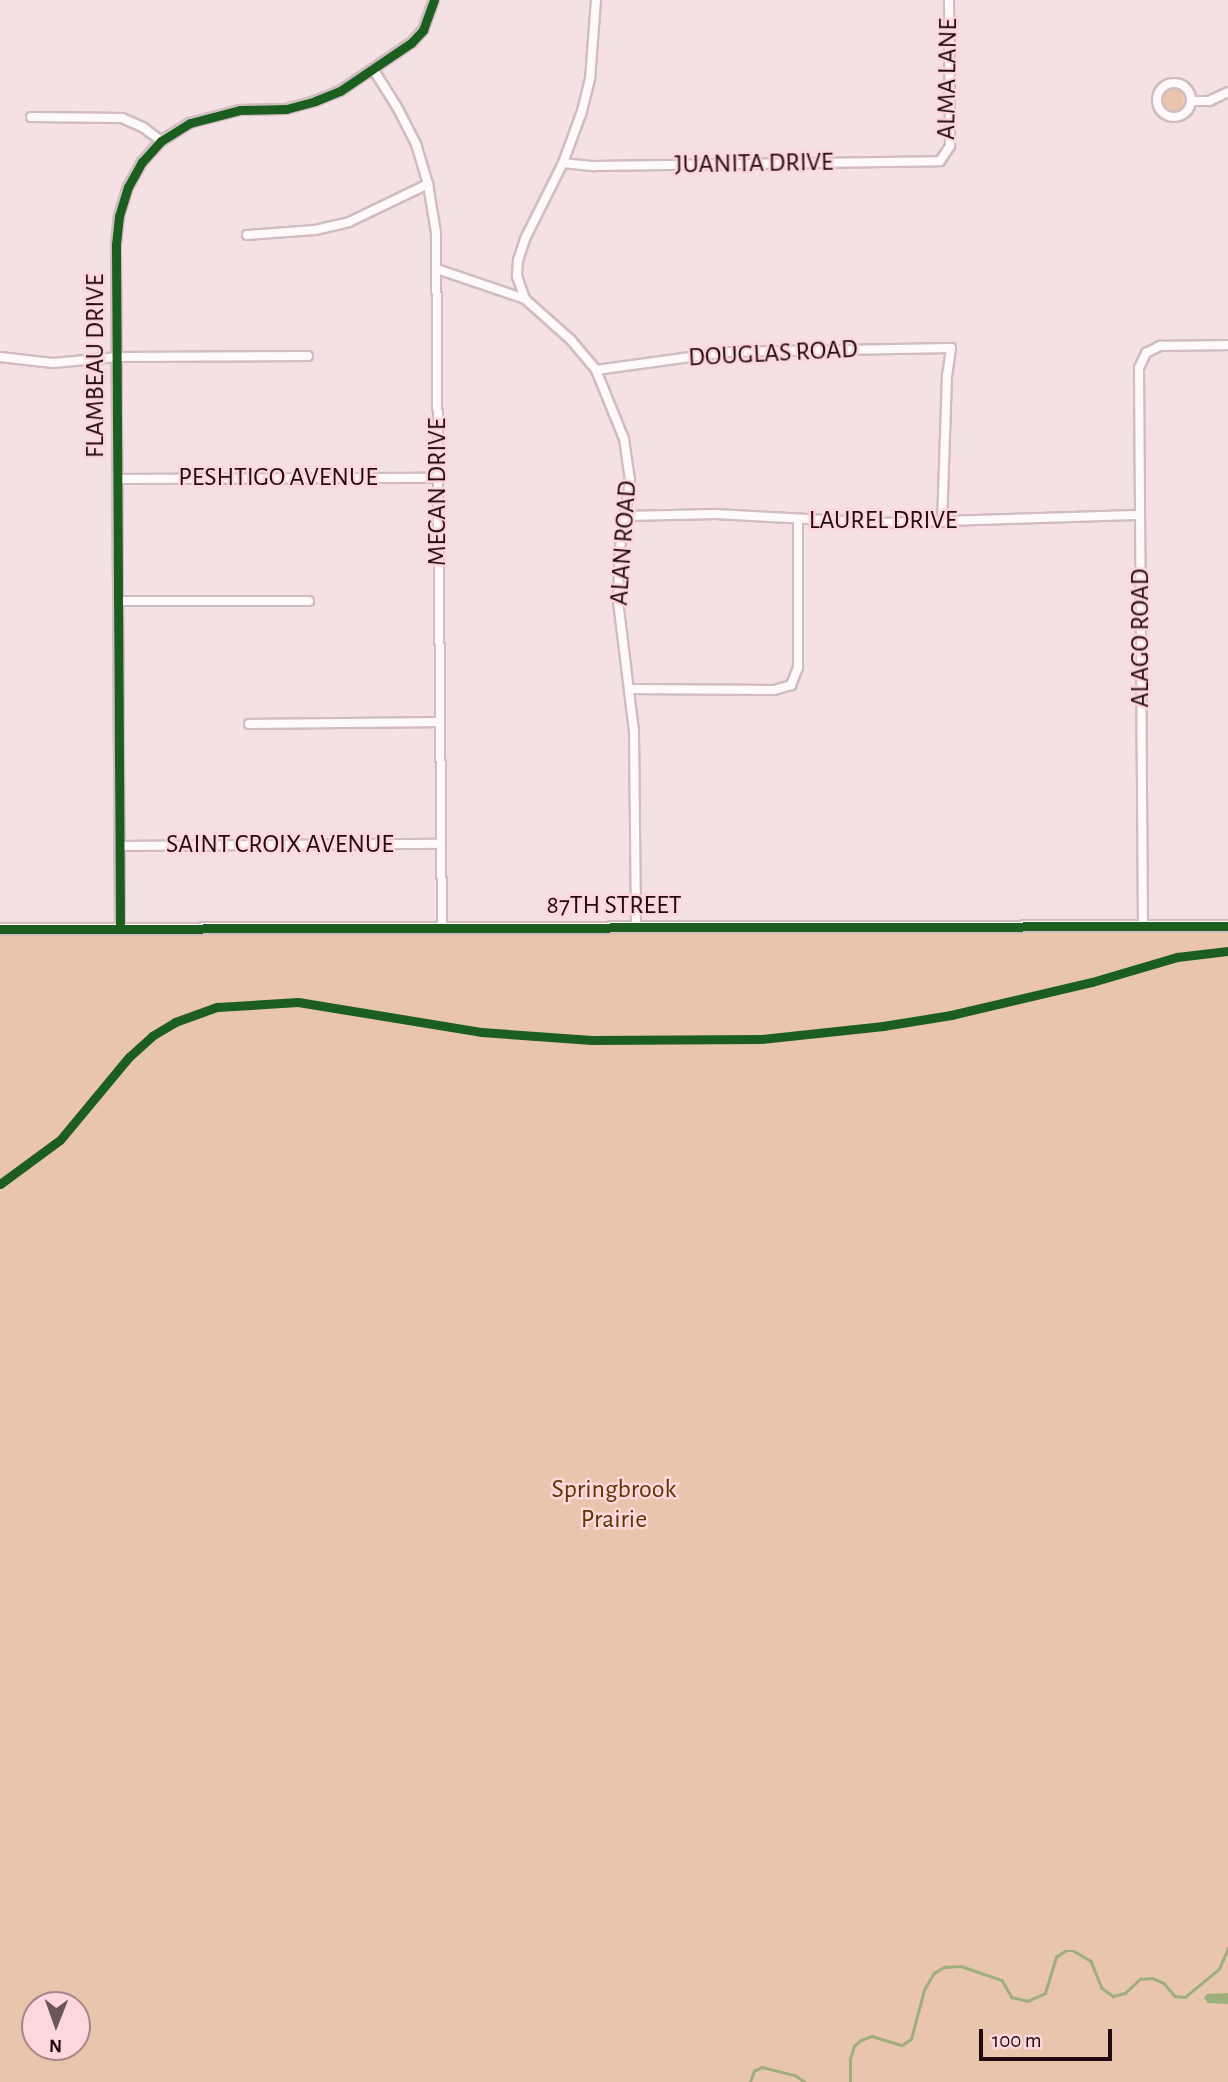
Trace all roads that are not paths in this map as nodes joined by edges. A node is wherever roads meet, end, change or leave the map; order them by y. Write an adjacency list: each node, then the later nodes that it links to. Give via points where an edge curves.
1 (433, 0): 4 (street, FLAMBEAU DRIVE, via 423,30)
2 (596, 0): 10 (street, via 590,79)
3 (949, 0): 9 (street, ALMA LANE, via 950,146)
4 (373, 69): 8 (street, FLAMBEAU DRIVE, via 315,102 215,114); 11 (street, MECAN DRIVE, via 416,144)
5 (1228, 92): 6 (street, via 1209,101)
6 (1191, 101): 6 (street, via 1187,89 1175,83 1163,88 1157,99 1162,112 1173,117 1186,113)
7 (31, 117): 8 (street, via 122,118)
8 (161, 141): 18 (street, FLAMBEAU DRIVE, via 128,187 119,216)
9 (944, 158): 10 (street, JUANITA DRIVE, via 932,163)
10 (562, 163): 14 (street, via 518,260 517,276)
11 (428, 184): 12 (street, via 349,222 315,230); 13 (street, MECAN DRIVE)
12 (247, 235)
13 (437, 269): 14 (street); 20 (street, MECAN DRIVE)
14 (525, 299): 19 (street, ALAN ROAD, via 571,340)
15 (1228, 345): 22 (street, ALAGO ROAD, via 1174,344 1146,353 1139,368)
16 (308, 356): 18 (street)
17 (0, 357): 18 (street, via 53,363)
18 (118, 357): 21 (street, FLAMBEAU DRIVE)
19 (596, 370): 23 (street, ALAN ROAD, via 624,439 630,480); 25 (street, DOUGLAS ROAD, via 727,352 951,348)
20 (438, 478): 21 (street, PESHTIGO AVENUE); 29 (street, MECAN DRIVE)
21 (118, 479): 26 (street, FLAMBEAU DRIVE)
22 (1140, 515): 25 (street, LAUREL DRIVE); 33 (street, ALAGO ROAD)
23 (626, 516): 24 (street, LAUREL DRIVE, via 715,514); 28 (street, ALAN ROAD, via 618,601)
24 (798, 521): 25 (street, LAUREL DRIVE); 28 (street, via 798,668 791,685 774,690)
25 (942, 522)
26 (120, 601): 27 (street); 32 (street, FLAMBEAU DRIVE)
27 (309, 601)
28 (629, 690): 37 (street, ALAN ROAD, via 636,753)
29 (440, 722): 30 (street); 31 (street, MECAN DRIVE)
30 (249, 724)
31 (440, 844): 32 (street, SAINT CROIX AVENUE); 36 (street, MECAN DRIVE)
32 (120, 846): 35 (street, FLAMBEAU DRIVE)
33 (1143, 926): 34 (street, 87TH STREET); 37 (street, 87TH STREET)
34 (1228, 926)
35 (120, 928): 36 (street, 87TH STREET); 38 (street, 87TH STREET)
36 (442, 928): 37 (street, 87TH STREET)
37 (636, 928)
38 (0, 929)

